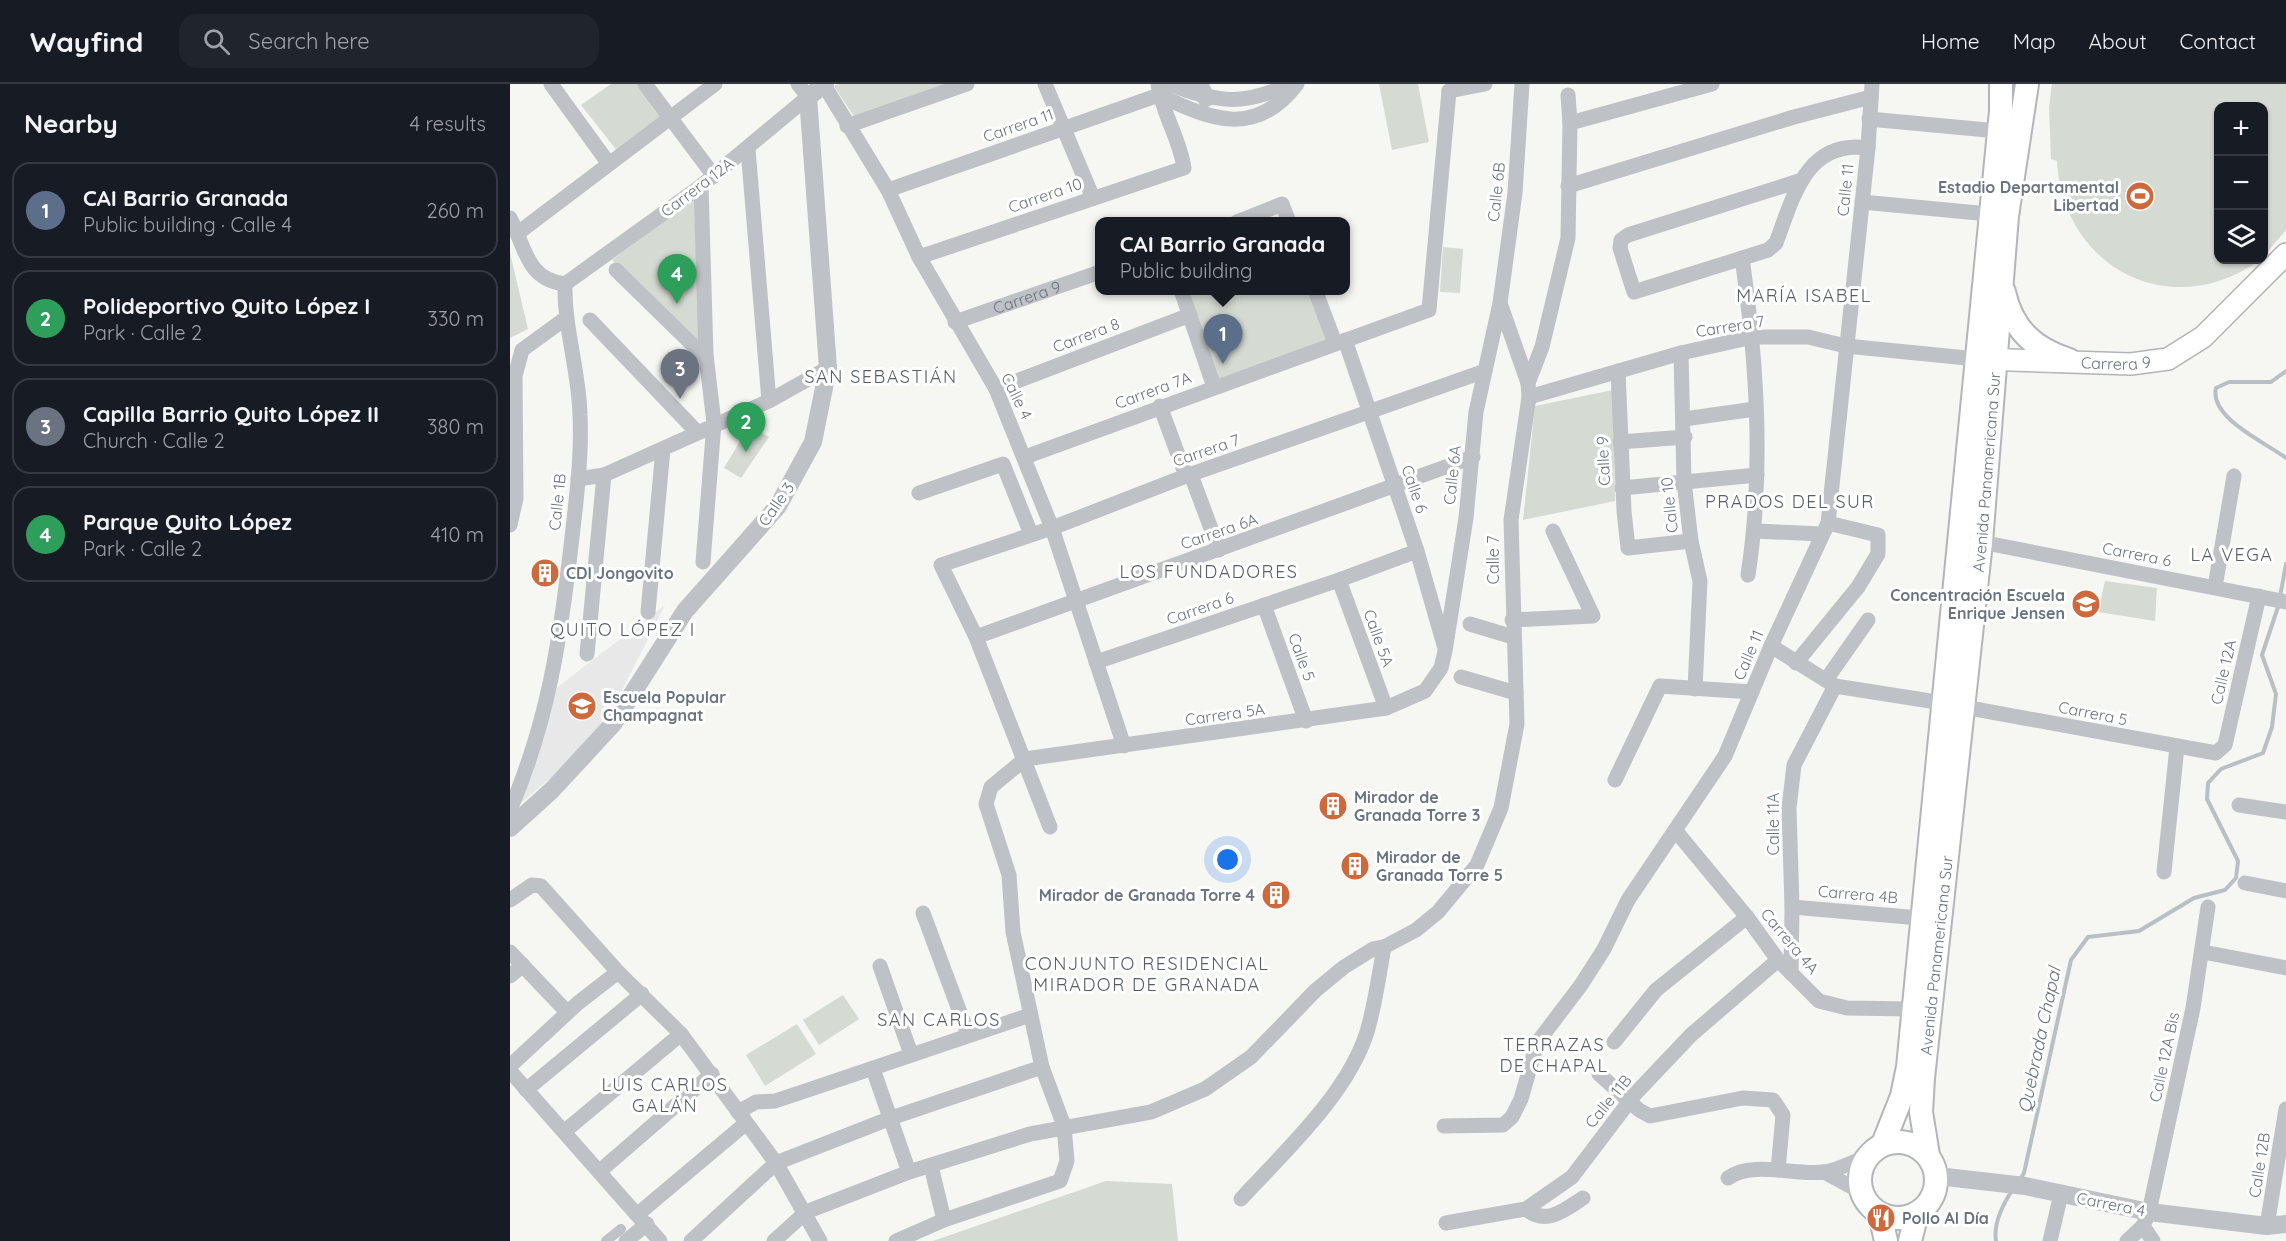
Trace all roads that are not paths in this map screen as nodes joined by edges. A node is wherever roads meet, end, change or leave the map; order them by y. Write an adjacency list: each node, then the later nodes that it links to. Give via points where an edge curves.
1 (551, 84): 29 (street)
2 (645, 84): 21 (street)
3 (824, 84): 17 (street, Carrera 12A); 25 (street, Calle 4)
4 (967, 84): 25 (street)
5 (1045, 84): 26 (street)
6 (1290, 84): 18 (street, via 1264,96 1233,100)
7 (1297, 84): 16 (street, via 1287,98 1272,108 1244,119 1216,119)
8 (1485, 84): 15 (street)
9 (1522, 84): 51 (street, Calle 6B, via 1515,194)
10 (1712, 84): 24 (street)
11 (2001, 84): 23 (main road, Avenida Panamericana Sur)
12 (2007, 84): 23 (main road)
13 (2027, 84): 47 (main road, Avenida Panamericana Sur, via 2012,168)
14 (709, 86): 21 (street)
15 (1446, 87): 57 (street, Carrera 7A, via 1429,310)
16 (1162, 88): 18 (street); 26 (street, Carrera 11); 35 (street, Carrera 10, via 1184,168)
17 (803, 90): 28 (street, Carrera 12A); 64 (street, Calle 3)
18 (1203, 91)
19 (1871, 91): 22 (street, Calle 11); 33 (street)
20 (1568, 94): 24 (street)
21 (670, 118): 29 (street); 30 (street)
22 (1869, 119): 23 (street); 27 (street, Calle 11)
23 (1999, 121): 37 (main road, Avenida Panamericana Sur)
24 (1570, 123): 33 (street)
25 (847, 126): 34 (street, Calle 4)
26 (1063, 128): 34 (street, Carrera 11); 35 (street)
27 (1868, 148): 31 (street, via 1840,149 1827,155 1809,168); 36 (street, Calle 11)
28 (748, 149): 30 (street, Carrera 12A); 70 (street)
29 (609, 164): 41 (street)
30 (714, 176): 32 (street, Carrera 12A)
31 (1799, 182): 44 (street, via 1776,243 1768,250); 44 (street, via 1628,235 1621,240 1620,248 1634,292)
32 (700, 186): 48 (street, Carrera 12A); 61 (street)
33 (1568, 186): 69 (street, via 1568,238)
34 (888, 190): 43 (street, Calle 4)
35 (1093, 198): 43 (street, Carrera 10)
36 (1862, 202): 37 (street); 58 (street, Calle 11)
37 (1989, 214): 62 (main road, Avenida Panamericana Sur)
38 (1250, 217): 39 (street, via 1282,204)
39 (1287, 217)
40 (510, 218): 41 (street)
41 (518, 233): 48 (street, via 535,272 545,280)
42 (2286, 254): 63 (main road, Carrera 9, via 2203,337 2168,358 2131,364)
43 (919, 257): 55 (street, Calle 4)
44 (1742, 258): 56 (street)
45 (616, 270): 61 (street)
46 (1095, 274): 55 (street, Carrera 9)
47 (2002, 274): 62 (main road, Avenida Panamericana Sur); 63 (main road, via 2010,313 2019,330 2033,344)
48 (565, 284): 53 (street, Calle 1B)
49 (1182, 295): 52 (street)
50 (1317, 295): 57 (street, Calle 6)
51 (1500, 303): 65 (street, Calle 6A); 69 (street)
52 (1190, 315): 67 (street); 68 (street, Carrera 8)
53 (566, 318): 59 (street); 87 (street, Calle 1B, via 580,414)
54 (590, 320): 76 (street)
55 (955, 322): 68 (street, Calle 4)
56 (1753, 337): 58 (street, Carrera 7, via 1808,337); 60 (street, Carrera 7); 72 (street)
57 (1340, 342): 67 (street, Carrera 7A); 73 (street, Calle 6)
58 (1846, 346): 62 (street, Carrera 7); 94 (street, Calle 11)
59 (516, 353): 86 (street)
60 (1681, 353): 66 (street, Carrera 7); 74 (street, Calle 10)
61 (706, 358): 75 (street)
62 (1987, 359): 63 (main road, Carrera 9); 99 (main road, Avenida Panamericana Sur); 125 (main road, Avenida Panamericana Sur)
63 (2069, 360)
64 (828, 368): 70 (street); 137 (street, Calle 3, via 813,442 778,506 685,611 613,724 552,790)
65 (1485, 371): 73 (street, Carrera 7); 81 (street, Calle 6A, via 1476,412)
66 (1618, 371): 69 (street, Carrera 7); 78 (street, Calle 9)
67 (1214, 387): 71 (street, Carrera 7A)
68 (996, 389): 80 (street, Calle 4)
69 (1528, 390): 110 (street, Calle 7, via 1511,520)
70 (769, 400): 75 (street)
71 (1160, 406): 80 (street, Carrera 7A); 84 (street)
72 (1755, 409): 74 (street); 83 (street)
73 (1371, 412): 84 (street, Carrera 7); 89 (street, Calle 6)
74 (1684, 419): 77 (street, Calle 10)
75 (714, 423): 76 (street); 102 (street)
76 (696, 431): 79 (street)
77 (1685, 437): 78 (street); 88 (street, Calle 10)
78 (1620, 442): 90 (street, Calle 9)
79 (663, 449): 82 (street); 109 (street)
80 (1025, 457): 93 (street, Calle 4)
81 (1473, 458): 89 (street, Carrera 6A); 116 (street, Calle 6A)
82 (604, 475): 87 (street); 117 (street)
83 (1757, 475): 88 (street); 96 (street)
84 (1188, 476): 93 (street, Carrera 7); 100 (street)
85 (2234, 476): 105 (street)
86 (513, 478): 92 (street, via 516,498)
87 (578, 479): 134 (street, Calle 1B, via 561,634 529,765)
88 (1684, 481): 90 (street); 98 (street, Calle 10)
89 (1395, 487): 100 (street, Carrera 6A); 101 (street, Calle 6)
90 (1623, 488): 98 (street, Calle 9, via 1628,548)
91 (919, 493): 97 (street, via 1003,464)
92 (510, 525)
93 (1052, 528): 97 (street, Carrera 7); 107 (street, Calle 4)
94 (1825, 529): 96 (street); 115 (street, Calle 11); 119 (street, via 1878,535 1878,554 1858,588)
95 (1553, 531): 110 (street, via 1593,616)
96 (1755, 531): 103 (street)
97 (1031, 534): 114 (street, Carrera 7, via 940,565)
98 (1691, 542): 122 (street, Calle 10, via 1700,581)
99 (1981, 542): 105 (street, Carrera 6); 125 (main road, Avenida Panamericana Sur)
100 (1219, 550): 107 (street, Carrera 6A)
101 (1417, 550): 104 (street, Carrera 6); 116 (street, Calle 6)
102 (703, 562)
103 (1749, 575)
104 (1339, 580): 108 (street, Carrera 6); 126 (street, Calle 5A)
105 (2215, 587): 106 (street, Carrera 6)
106 (2274, 599): 130 (street, Calle 12A, via 2225,745)
107 (1077, 602): 114 (street, Carrera 6A); 118 (street, Calle 4)
108 (1264, 605): 118 (street, Carrera 6); 127 (street, Calle 5)
109 (648, 612)
110 (1512, 620): 113 (street, Calle 7)
111 (1868, 620): 121 (street, Calle 11A)
112 (1470, 624): 113 (street)
113 (1513, 637): 124 (street, Calle 7)
114 (976, 638): 131 (street)
115 (1771, 646): 119 (street, Carrera 5); 123 (street, Calle 11)
116 (1445, 651): 126 (street, Carrera 5A, via 1441,668 1425,691)
117 (587, 654)
118 (1096, 662): 128 (street, Calle 4)
119 (1796, 663): 121 (street, Carrera 5)
120 (1461, 677): 124 (street)
121 (1831, 683): 125 (street, Carrera 5); 143 (street, Calle 11A, via 1794,765 1789,808)
122 (1695, 689): 123 (street); 132 (street, via 1660,686)
123 (1752, 692): 138 (street, Calle 11, via 1725,756)
124 (1516, 693): 148 (street, Calle 7, via 1517,724 1501,808 1478,864 1438,912 1416,930)
125 (1953, 705): 129 (street, Carrera 5); 147 (main road, Avenida Panamericana Sur); 181 (main road, Avenida Panamericana Sur, via 1921,1112)
126 (1386, 708): 127 (street, Carrera 5A)
127 (1306, 721): 128 (street, Carrera 5A)
128 (1124, 747): 131 (street, Carrera 5A)
129 (2177, 747): 130 (street, Carrera 5); 139 (street)
130 (2216, 753)
131 (1025, 759): 136 (street); 161 (street, via 991,787 986,804 1009,875 1013,932)
132 (1615, 780)
133 (2239, 805): 135 (street)
134 (510, 810)
135 (2286, 812)
136 (1050, 826)
137 (510, 828)
138 (1675, 831): 146 (street, Carrera 4A); 178 (street, Calle 11, via 1628,900 1581,985 1537,1043 1512,1117 1503,1125)
139 (2164, 872)
140 (2245, 883): 141 (street)
141 (2286, 891)
142 (510, 900): 155 (street, via 532,885 541,886)
143 (1792, 907): 147 (street, Carrera 4B); 156 (street, Calle 11A)
144 (2208, 907): 150 (street, Calle 12A Bis)
145 (923, 914): 163 (street)
146 (1747, 917): 151 (street, Carrera 4A); 164 (street, via 1656,990)
147 (1920, 918): 159 (main road, Avenida Panamericana Sur)
148 (1384, 947): 177 (street, Calle 7, via 1373,949 1344,967 1251,1057 1205,1089 1151,1112); 193 (street, via 1367,1033 1341,1083 1310,1124)
149 (510, 952): 152 (street)
150 (2203, 952): 154 (street); 199 (street, Calle 12A Bis)
151 (1778, 960): 156 (street, Carrera 4A); 173 (street, Calle 11B, via 1691,1035)
152 (523, 965): 157 (street); 160 (street)
153 (880, 966): 165 (street)
154 (2286, 968)
155 (618, 972): 158 (street); 160 (street)
156 (1791, 973): 159 (street, Carrera 4A, via 1819,1001 1847,1008)
157 (510, 976)
158 (642, 994): 162 (street); 172 (street)
159 (1911, 1009): 180 (main road, Avenida Panamericana Sur, via 1902,1096)
160 (567, 1012): 166 (street)
161 (1030, 1015): 163 (street); 167 (street)
162 (681, 1034): 170 (street); 179 (street)
163 (968, 1034): 165 (street)
164 (1614, 1042)
165 (911, 1054): 168 (street)
166 (510, 1066)
167 (1042, 1067): 176 (street); 177 (street)
168 (873, 1069): 175 (street, via 775,1101 756,1102); 176 (street)
169 (510, 1071): 172 (street)
170 (712, 1074): 175 (street); 185 (street)
171 (1599, 1074): 173 (street)
172 (526, 1090): 179 (street)
173 (1630, 1099): 184 (street, via 1650,1116 1743,1098 1773,1100 1783,1115); 194 (street, Calle 11B, via 1572,1177)
174 (2286, 1109): 203 (street, Calle 12B)
175 (741, 1118): 182 (street); 198 (street)
176 (891, 1118): 182 (street); 186 (street)
177 (1064, 1126): 183 (street, Calle 7); 200 (street, via 1067,1161 1060,1181)
178 (1444, 1126)
179 (565, 1131): 185 (street)
180 (1876, 1150): 181 (main road, via 1893,1142 1912,1144); 187 (street); 190 (main road, via 1860,1173)
181 (1928, 1155): 188 (main road)
182 (776, 1162): 195 (street); 207 (street)
183 (931, 1166): 186 (street, Calle 7); 200 (street)
184 (1778, 1170): 187 (street); 189 (street, via 1734,1173)
185 (600, 1171): 198 (street)
186 (909, 1172): 195 (street, Calle 7)
187 (1824, 1172): 190 (street)
188 (1937, 1176): 191 (street, Carrera 4, via 2016,1184); 196 (main road, via 1931,1200)
189 (1728, 1178)
190 (1861, 1192): 197 (main road)
191 (2061, 1194): 199 (street, Carrera 4); 213 (street)
192 (1583, 1198): 194 (street, via 1549,1217 1533,1215)
193 (1241, 1199)
194 (1526, 1209): 201 (street, Calle 11B)
195 (806, 1212): 208 (street); 209 (street)
196 (1917, 1213): 197 (main road, via 1899,1218); 212 (main road)
197 (1880, 1214): 211 (main road)
198 (642, 1219): 204 (street); 206 (street)
199 (2146, 1219): 203 (street, Carrera 4); 214 (street); 215 (street)
200 (944, 1220): 210 (street)
201 (1446, 1224)
202 (2286, 1224): 203 (street, Carrera 4)
203 (2267, 1226)
204 (624, 1235): 205 (street)
205 (606, 1241)
206 (660, 1241)
207 (691, 1241)
208 (774, 1241)
209 (820, 1241)
210 (896, 1241)
211 (1886, 1241)
212 (1910, 1241)
213 (2050, 1241)
214 (2127, 1241)
215 (2153, 1241)

